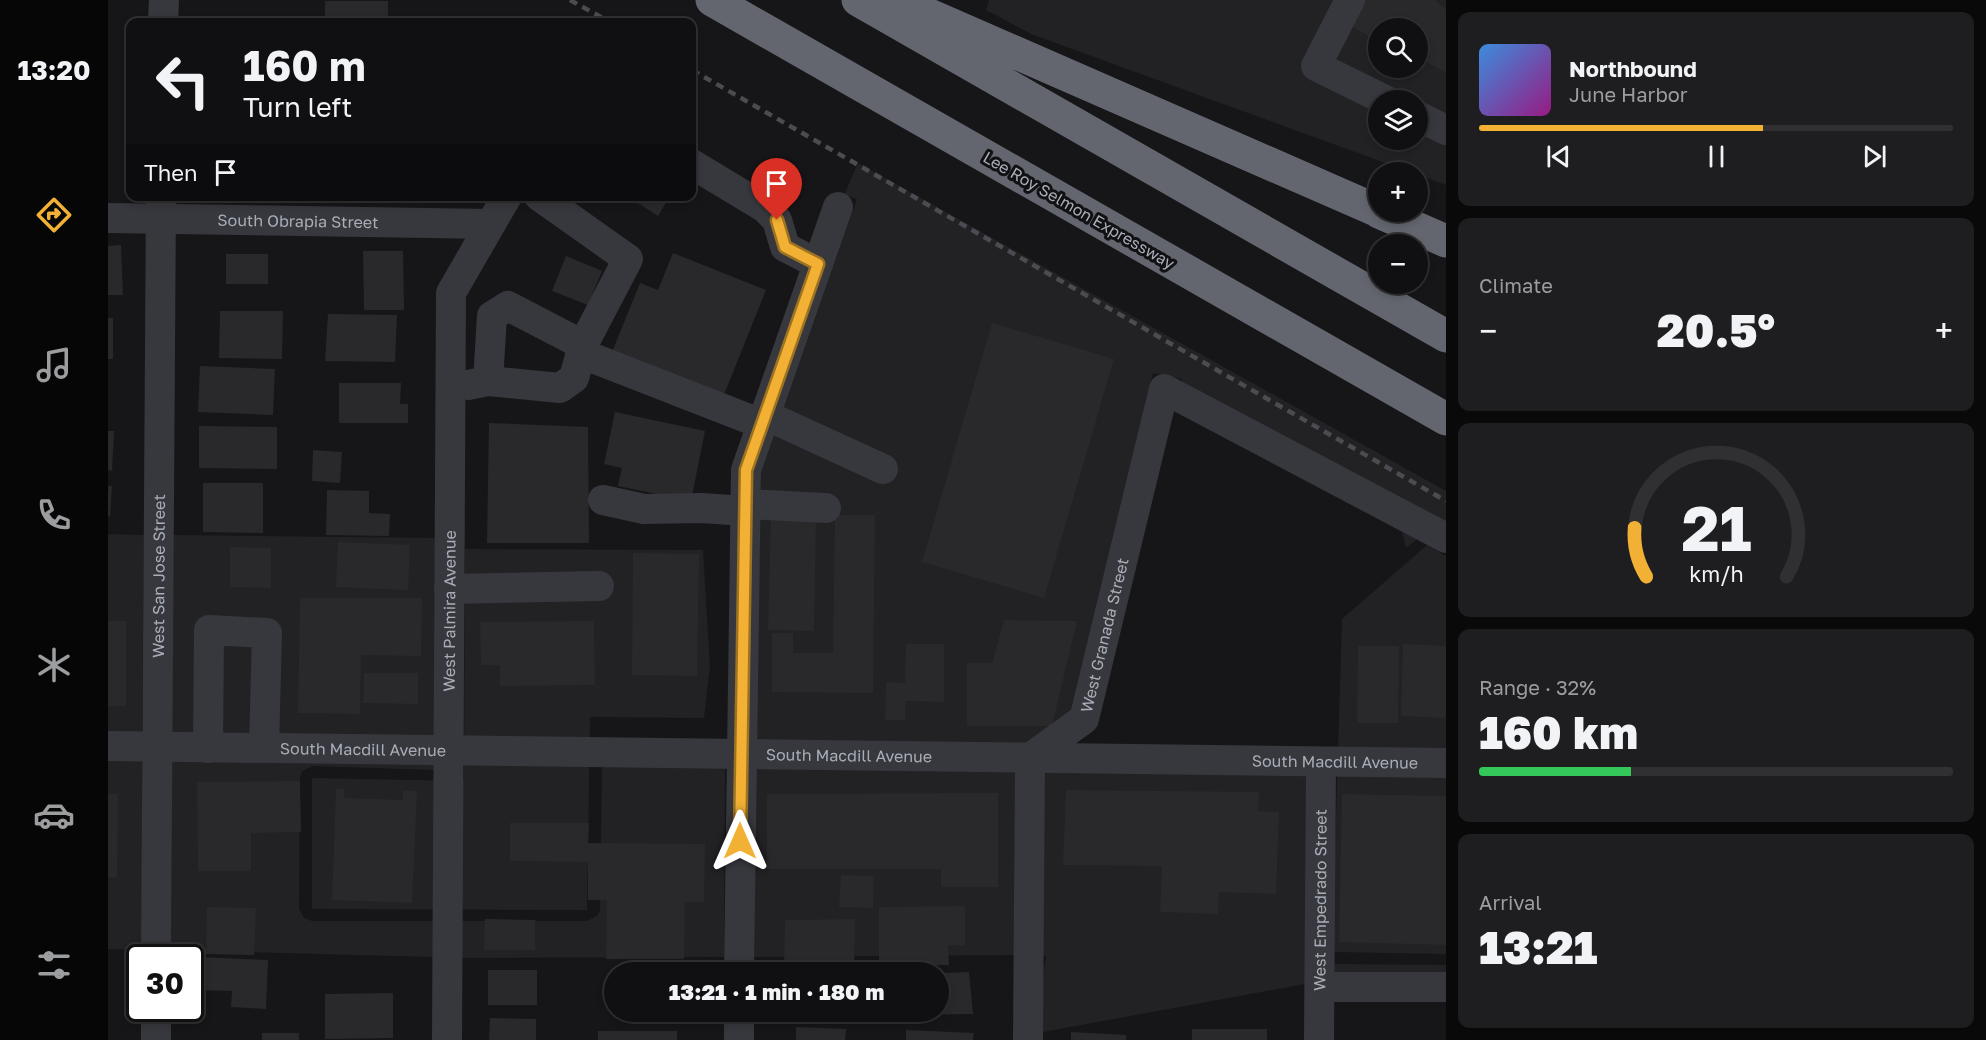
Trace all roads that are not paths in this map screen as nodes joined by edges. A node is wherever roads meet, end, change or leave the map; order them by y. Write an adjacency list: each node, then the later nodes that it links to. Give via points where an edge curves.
1 (164, 0): 6 (street)
2 (712, 0): 25 (highway, Lee Roy Selmon Expressway)
3 (858, 0): 21 (highway)
4 (895, 0): 13 (highway)
5 (1350, 0): 7 (street, via 1316,66)
6 (164, 18)
7 (1368, 92)
8 (1428, 121): 9 (street)
9 (1446, 130)
10 (696, 167): 20 (street, via 765,208 777,220 785,247)
11 (504, 201): 18 (street, West Palmira Avenue)
12 (545, 201): 22 (street, via 628,259)
13 (1368, 206)
14 (838, 207): 20 (street)
15 (161, 208): 16 (street, South Obrapia Street); 18 (street, South Obrapia Street); 35 (street, West San Jose Street)
16 (108, 218)
17 (1404, 222): 19 (highway)
18 (490, 224): 24 (street, West Palmira Avenue, via 451,293)
19 (1446, 241)
20 (818, 264): 26 (street)
21 (1446, 336)
22 (581, 349): 23 (street, via 574,378 560,388); 23 (street, via 508,306 492,316); 26 (street)
23 (488, 381): 24 (street)
24 (451, 389): 33 (street, West Palmira Avenue)
25 (1446, 419)
26 (764, 420): 27 (street); 29 (street, via 746,470)
27 (883, 469)
28 (603, 500): 29 (street, via 644,510)
29 (745, 507): 30 (street); 39 (street)
30 (826, 508)
31 (1446, 538): 40 (street, West Granada Street, via 1164,388 1084,719)
32 (599, 586): 33 (street)
33 (449, 588): 38 (street, West Palmira Avenue)
34 (108, 746): 35 (street, South Macdill Avenue)
35 (157, 747): 36 (street, South Macdill Avenue); 43 (street, West San Jose Street)
36 (208, 748): 37 (street, South Macdill Avenue); 37 (street, via 210,630 267,633)
37 (264, 748): 38 (street, South Macdill Avenue)
38 (448, 751): 39 (street, South Macdill Avenue); 50 (street, West Palmira Avenue)
39 (740, 754): 40 (street, South Macdill Avenue); 44 (street)
40 (1030, 758): 41 (street, South Macdill Avenue); 52 (street)
41 (1320, 762): 42 (street, South Macdill Avenue); 45 (street, West Empedrado Street)
42 (1446, 763)
43 (156, 944)
44 (739, 962)
45 (1320, 987): 46 (street); 53 (street, West Empedrado Street)
46 (1446, 987)
47 (156, 1022): 49 (street)
48 (739, 1022): 51 (street)
49 (156, 1040)
50 (447, 1040)
51 (739, 1040)
52 (1028, 1040)
53 (1319, 1040)

